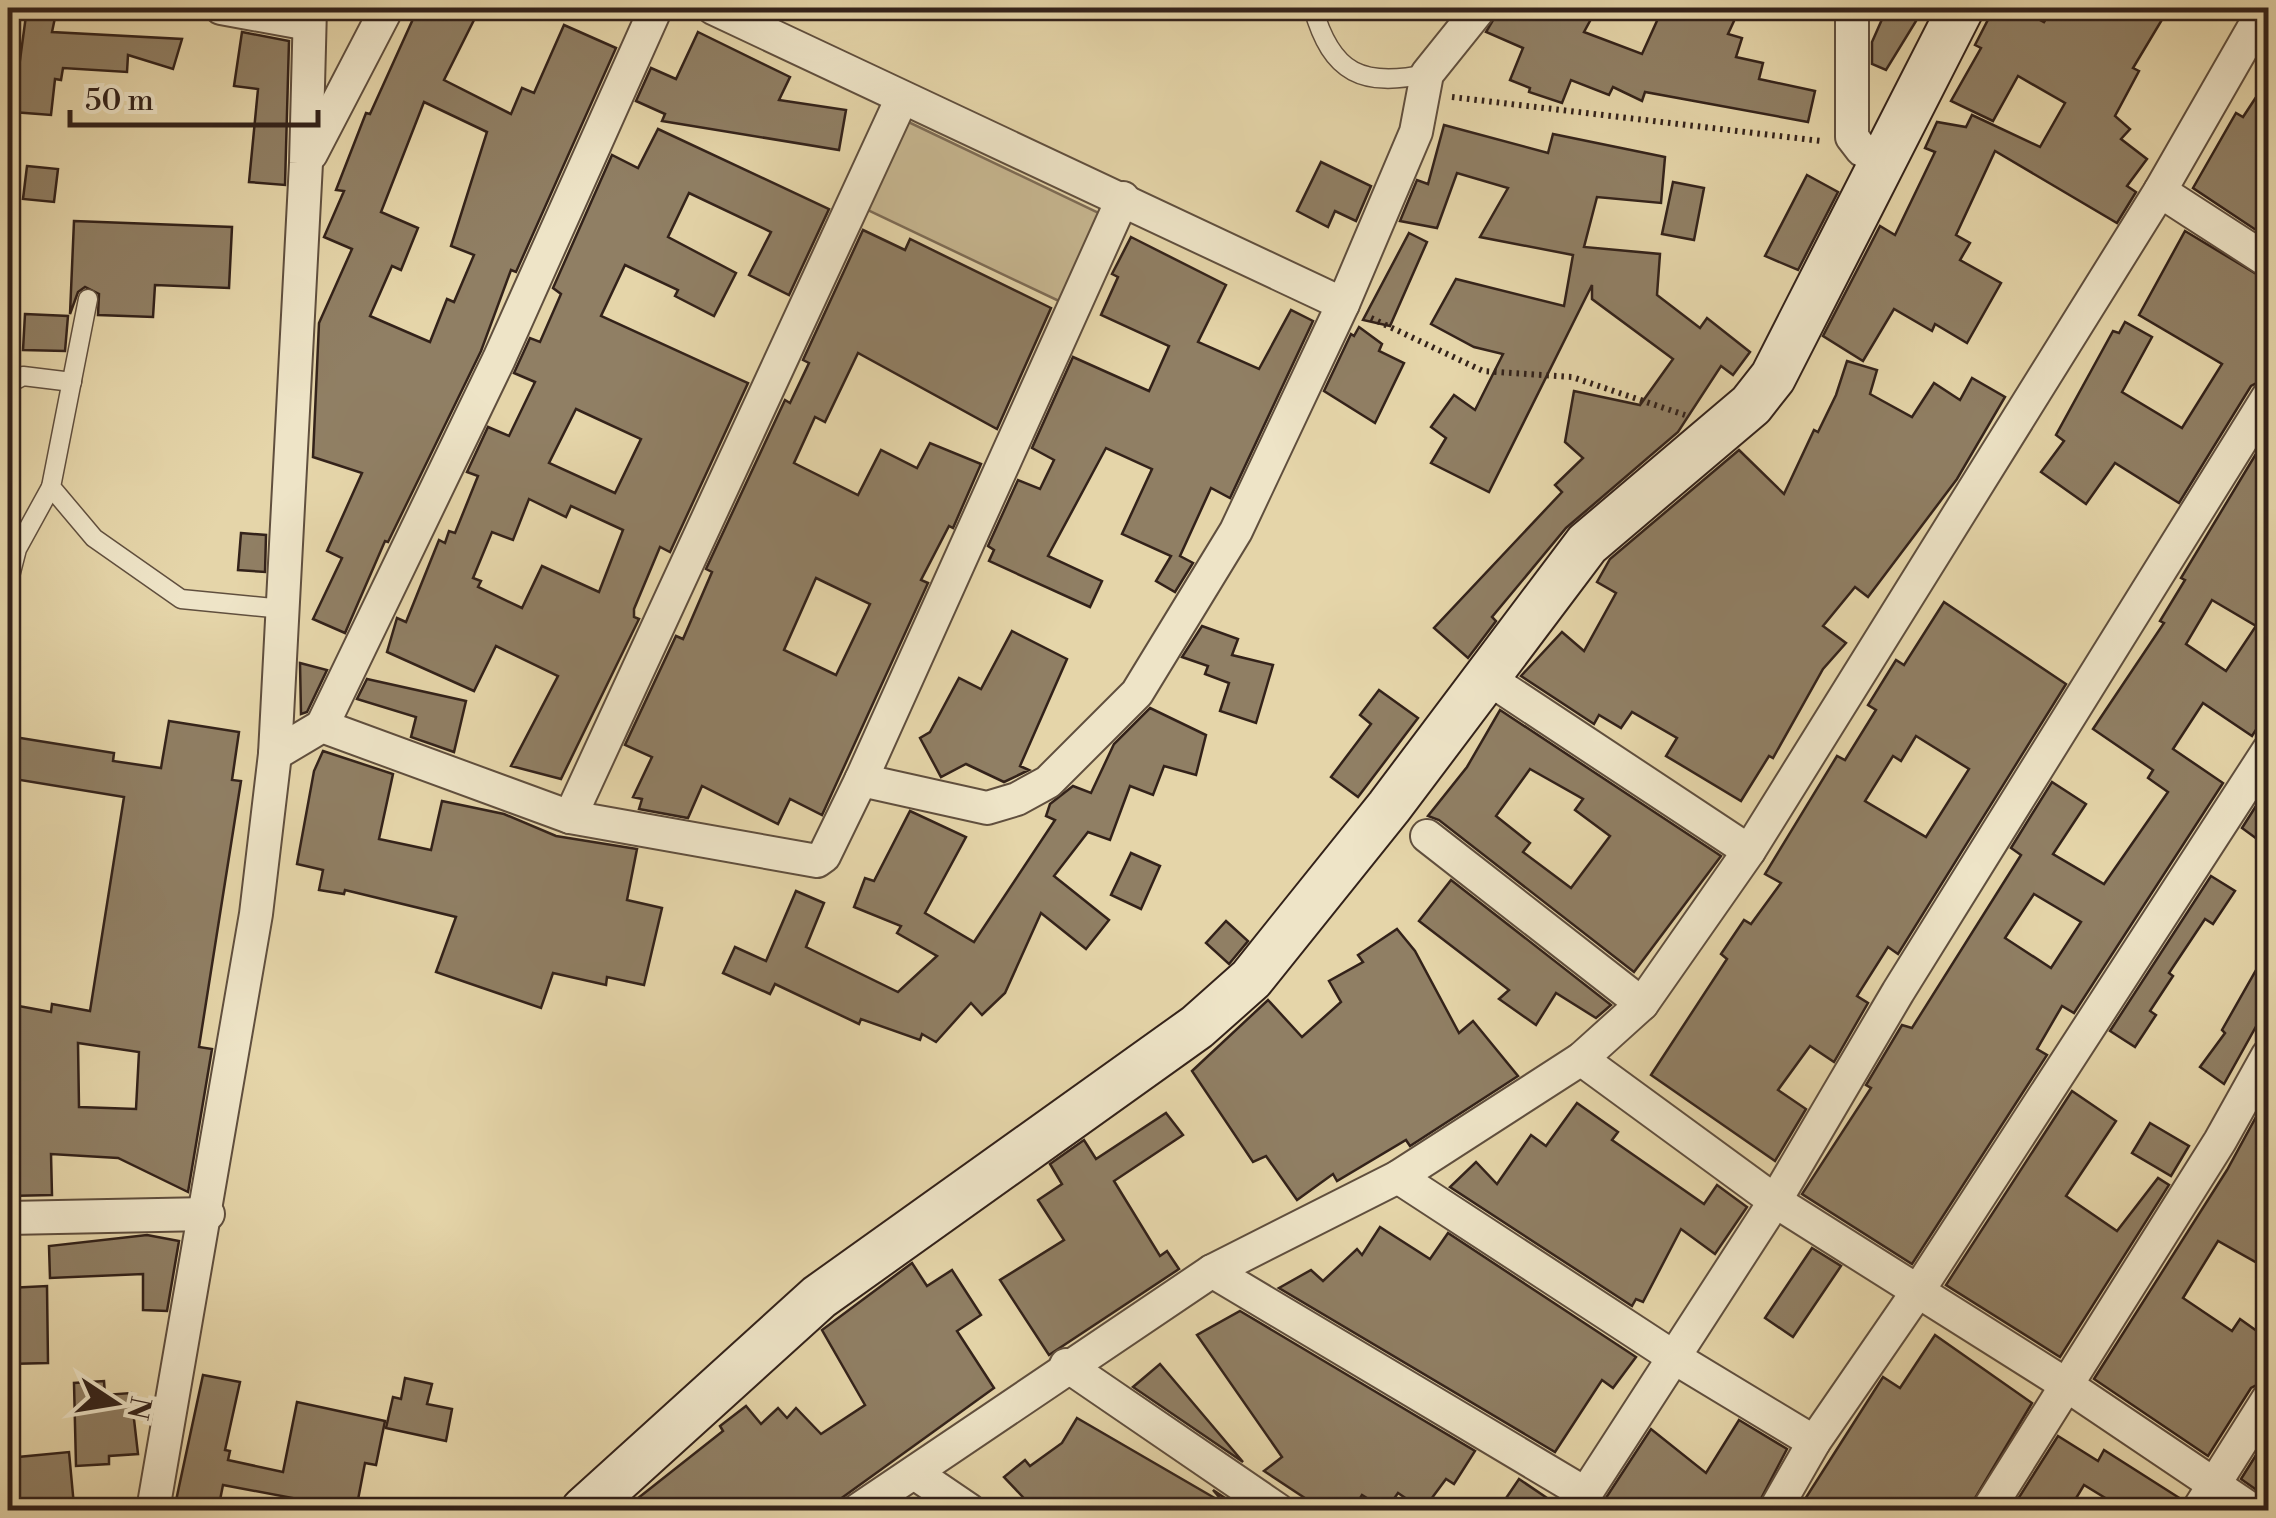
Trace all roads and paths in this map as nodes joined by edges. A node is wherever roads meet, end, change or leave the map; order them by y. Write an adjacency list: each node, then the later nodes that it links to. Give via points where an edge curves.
1 (221, 8): 10 (street)
2 (387, 8): 14 (street)
3 (656, 8): 28 (street, via 499,359)
4 (712, 8): 12 (street)
5 (1313, 8): 11 (lane, via 1338,58 1360,76)
6 (1480, 8): 11 (street)
7 (1852, 8): 13 (street, via 1850,126)
8 (1961, 8): 13 (street)
9 (2265, 8): 15 (street)
10 (309, 16): 14 (street)
11 (1426, 84): 13 (path); 19 (street, via 1388,206)
12 (902, 98): 16 (street); 32 (street)
13 (1871, 152): 23 (street, via 1772,377)
14 (306, 162): 26 (street)
15 (2160, 191): 17 (street); 34 (street)
16 (1123, 198): 19 (street); 31 (street)
17 (2268, 260)
18 (88, 298): 20 (lane)
19 (1343, 304): 23 (path, via 1482,371 1572,377); 31 (street, via 1203,590 1137,693 1048,782 987,808)
20 (72, 382): 21 (lane, via 23,376); 24 (lane)
21 (8, 384)
22 (2268, 398): 39 (street)
23 (1725, 428): 27 (street, via 1587,544)
24 (52, 487): 25 (lane, via 16,549); 26 (lane, via 94,538 181,600)
25 (8, 584)
26 (283, 609): 30 (street)
27 (1486, 677): 34 (street); 53 (street, via 1228,1002 820,1297)
28 (322, 726): 30 (street); 32 (street)
29 (2268, 751): 43 (street)
30 (275, 754): 40 (street)
31 (861, 780): 32 (street, via 817,860)
32 (570, 817)
33 (1427, 836): 35 (street)
34 (1749, 851): 35 (street)
35 (1642, 1004): 37 (street)
36 (2268, 1055): 46 (street)
37 (1581, 1059): 38 (street); 39 (street)
38 (1398, 1177): 42 (street); 44 (street)
39 (1775, 1201): 43 (street); 44 (street)
40 (208, 1214): 41 (street); 52 (street)
41 (8, 1218)
42 (1212, 1271): 45 (street); 51 (street)
43 (1918, 1291): 46 (street); 48 (street)
44 (1675, 1358): 48 (street); 51 (street)
45 (1066, 1366): 49 (street); 56 (street)
46 (2065, 1384): 50 (street); 58 (street)
47 (2268, 1399): 50 (street)
48 (1814, 1442): 57 (street)
49 (916, 1474): 54 (street); 55 (street)
50 (2206, 1498): 59 (street)
51 (1580, 1502)
52 (153, 1510)
53 (584, 1510)
54 (858, 1510)
55 (969, 1510)
56 (1278, 1510)
57 (1775, 1510)
58 (1988, 1510)
59 (2252, 1510)

